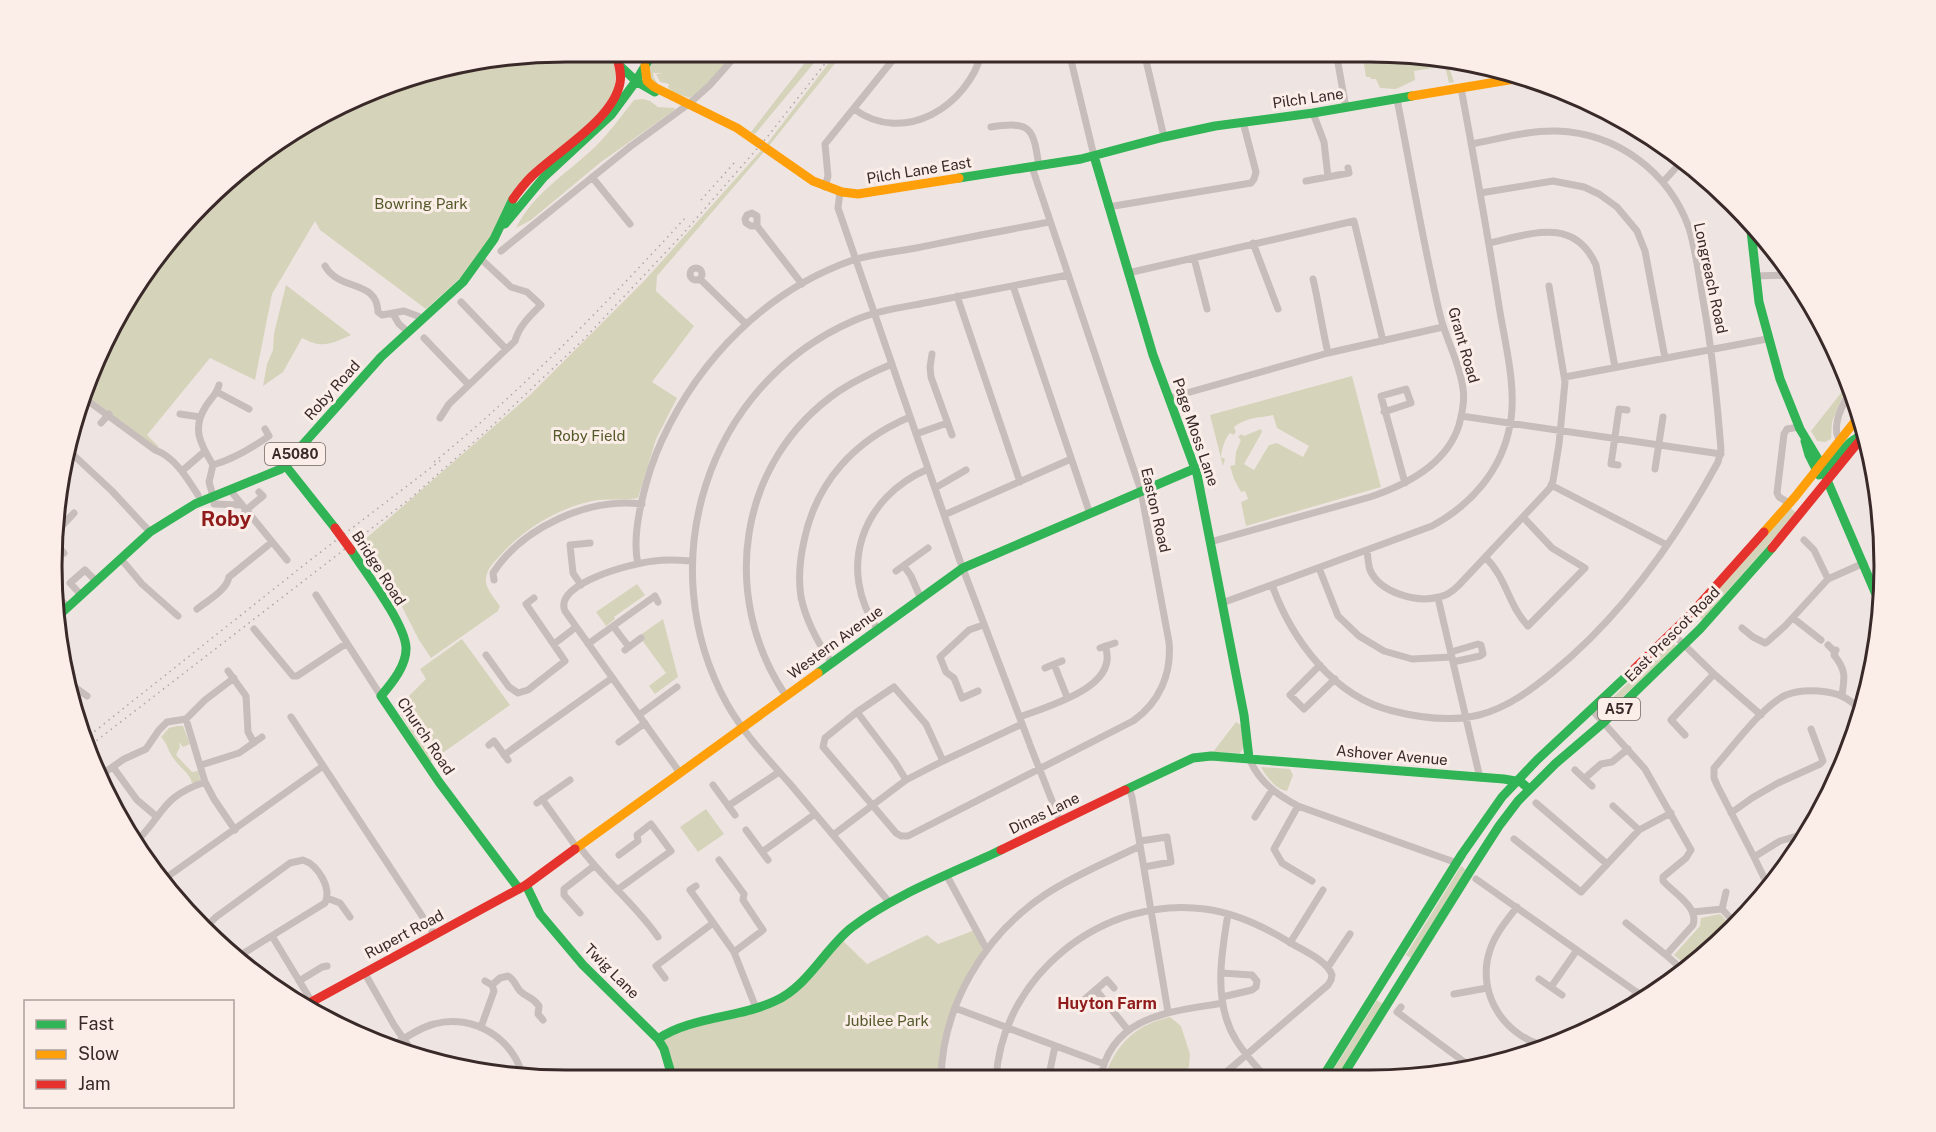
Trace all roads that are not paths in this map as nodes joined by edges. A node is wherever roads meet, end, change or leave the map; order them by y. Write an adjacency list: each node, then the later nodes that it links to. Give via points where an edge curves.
1 (619, 62): 9 (main road, Roby Road / A5080)
2 (647, 62): 10 (main road, Roby Road / A5080)
3 (730, 62): 18 (street)
4 (891, 62): 20 (street)
5 (979, 62): 20 (street, via 967,87 935,113 915,120 888,121)
6 (1072, 62): 26 (street)
7 (1147, 62): 24 (street)
8 (1338, 62): 19 (street)
9 (620, 66): 12 (main road, Pilch Lane East); 42 (main road, Roby Road / A5080, via 617,91 608,107 531,177 508,207)
10 (645, 66): 12 (main road, Roby Road / A5080); 15 (main road, Pilch Lane East, via 647,81)
11 (1506, 80): 13 (main road, Pilch Lane)
12 (636, 81): 14 (main road, Pilch Lane East); 16 (main road, Roby Road / A5080)
13 (1461, 88): 17 (main road, Pilch Lane); 25 (street)
14 (649, 90): 15 (main road, Pilch Lane East); 16 (main road)
15 (666, 94): 18 (main road, Pilch Lane East)
16 (626, 95): 42 (main road, Roby Road / A5080, via 612,116 544,177)
17 (1397, 99): 19 (main road, Pilch Lane); 67 (street, Grant Road)
18 (690, 103): 30 (street); 34 (main road, Pilch Lane East, via 748,135 795,171)
19 (1346, 108): 21 (main road, Pilch Lane)
20 (854, 109): 34 (street, via 825,144)
21 (1313, 113): 22 (main road, Pilch Lane); 31 (street, via 1324,142)
22 (1244, 122): 24 (main road, Pilch Lane); 37 (street, via 1256,172 1251,183)
23 (991, 128): 27 (street, Easton Road, via 1013,124 1026,128 1035,142)
24 (1164, 137): 26 (main road, Pilch Lane)
25 (1471, 144): 33 (street, Longreach Road, via 1539,132 1580,133 1625,150); 36 (street)
26 (1094, 156): 27 (main road, Pilch Lane East); 37 (main road, Page Moss Lane)
27 (1036, 167): 35 (main road, Pilch Lane East, via 870,194); 38 (street, Easton Road)
28 (1678, 167): 33 (street)
29 (1348, 168): 31 (street, via 1349,173)
30 (592, 177): 39 (street); 45 (street)
31 (1328, 177): 32 (street)
32 (1306, 181)
33 (1664, 183): 73 (street, Longreach Road, via 1690,234)
34 (825, 187): 35 (main road, Pilch Lane East)
35 (840, 192): 48 (street, via 838,208)
36 (1480, 193): 44 (street); 76 (street, via 1553,181 1584,187 1617,207 1637,231 1645,251)
37 (1108, 207): 50 (main road, Page Moss Lane)
38 (1050, 222): 48 (street); 51 (street, Easton Road)
39 (630, 224)
40 (757, 226): 56 (street)
41 (1752, 237): 53 (main road)
42 (494, 239): 47 (main road, Roby Road / A5080)
43 (1253, 243): 46 (street); 62 (street); 71 (street, via 1354,221)
44 (1489, 243): 78 (street, via 1554,232 1569,235 1582,244 1596,265); 96 (street, via 1509,368)
45 (501, 251)
46 (1194, 258): 50 (street); 61 (street)
47 (481, 259): 65 (main road, Roby Road / A5080, via 463,282); 72 (street, via 511,287 527,292 541,305)
48 (856, 259): 56 (street); 63 (street)
49 (325, 266): 64 (street, via 335,279 372,294 382,315)
50 (1128, 273): 81 (main road, Page Moss Lane)
51 (1068, 275): 57 (street); 129 (street, Easton Road)
52 (1781, 275): 53 (street)
53 (1755, 276): 70 (main road)
54 (700, 279): 66 (street)
55 (1313, 279): 74 (street)
56 (802, 284): 66 (street)
57 (1013, 286): 59 (street); 113 (street)
58 (1549, 286): 79 (street)
59 (957, 296): 63 (street); 123 (street)
60 (460, 302): 72 (street)
61 (1207, 309)
62 (1278, 309)
63 (874, 313): 77 (street); 154 (street, via 840,327 806,348 751,400 723,443 707,480 699,506)
64 (393, 314): 65 (street, via 404,311); 68 (street)
65 (423, 318): 68 (main road, Roby Road / A5080)
66 (746, 324): 136 (street, via 707,366 676,411 652,464)
67 (1443, 327): 71 (street); 89 (street, Grant Road, via 1461,373)
68 (408, 332): 115 (main road, Roby Road / A5080, via 357,382)
69 (424, 338): 80 (street)
70 (1767, 339): 73 (street); 98 (main road)
71 (1383, 341): 74 (street)
72 (506, 349): 80 (street)
73 (1713, 350): 76 (street); 111 (street, Longreach Road)
74 (1328, 353): 81 (street)
75 (932, 354): 95 (street, via 931,377)
76 (1665, 358): 78 (street)
77 (892, 364): 91 (street); 213 (street, via 838,392 799,427 767,475 756,501 745,558 746,587 751,619 774,679)
78 (1615, 367): 79 (street)
79 (1565, 377): 100 (street)
80 (469, 385): 93 (street)
81 (1169, 398): 117 (main road, Page Moss Lane)
82 (89, 401): 87 (street)
83 (1847, 401): 108 (street, via 1837,424)
84 (249, 409): 90 (street, via 218,389)
85 (1627, 410): 104 (street, via 1619,409)
86 (1384, 412): 86 (street, via 1381,396 1406,389 1411,403); 124 (street)
87 (109, 414): 94 (street); 122 (street)
88 (180, 414): 90 (street)
89 (1461, 416): 96 (street); 124 (street, Grant Road, via 1456,433 1443,452)
90 (200, 417): 110 (street, via 199,436)
91 (910, 417): 101 (street); 198 (street, via 850,454 827,483 809,522 801,558 800,591 810,625)
92 (1663, 417): 107 (street)
93 (440, 418)
94 (101, 423)
95 (947, 423): 101 (street); 102 (street)
96 (1511, 423): 100 (street); 150 (street, via 1494,469 1466,503 1432,526)
97 (1854, 423): 108 (main road, East Prescot Road / A57)
98 (1799, 427): 105 (main road); 135 (street, via 1787,429 1784,434 1777,492)
99 (265, 429): 114 (street, via 269,436 264,440)
100 (1561, 430): 104 (street); 126 (street)
101 (916, 434): 118 (street)
102 (952, 435)
103 (1857, 437): 120 (main road, via 1829,468)
104 (1614, 438): 107 (street); 116 (street, via 1611,464)
105 (1804, 438): 109 (main road); 120 (main road)
106 (1859, 442): 125 (main road, East Prescot Road / A57)
107 (1659, 445): 111 (street); 119 (street)
108 (1837, 445): 109 (main road, via 1824,450); 120 (main road, East Prescot Road / A57)
109 (1812, 447): 120 (main road)
110 (204, 452): 114 (street); 122 (street)
111 (1721, 452): 148 (street, via 1716,467)
112 (74, 456): 143 (street)
113 (1071, 459): 123 (street); 139 (street)
114 (213, 465): 133 (street, via 209,482)
115 (285, 465): 128 (main road, Roby Road / A5080); 212 (main road, Bridge Road, bridge, via 351,550 405,642 402,665)
116 (1618, 465)
117 (1196, 468): 129 (main road, Western Avenue); 146 (main road, Page Moss Lane)
118 (928, 469): 127 (street); 185 (street, via 888,495 862,536 860,586)
119 (1655, 469)
120 (1820, 469): 125 (main road); 135 (main road, East Prescot Road / A57)
121 (966, 470): 127 (street)
122 (182, 471): 131 (street)
123 (1020, 482): 140 (street)
124 (1405, 483): 146 (street, Grant Road, via 1370,497)
125 (1826, 483): 132 (main road, East Prescot Road / A57); 134 (main road)
126 (1551, 485): 141 (street); 148 (street)
127 (935, 488): 140 (street)
128 (230, 490): 133 (main road, Roby Road / A5080); 137 (street)
129 (1141, 491): 139 (main road, Western Avenue); 239 (street, Easton Road, via 1168,642 1166,678 1154,700 1133,721)
130 (259, 492): 137 (street, via 262,496)
131 (198, 495)
132 (1816, 496): 134 (main road); 193 (main road, East Prescot Road / A57)
133 (214, 500): 137 (street); 143 (main road, Roby Road / A5080, via 181,512)
134 (1835, 501): 155 (main road)
135 (1789, 503): 186 (main road, East Prescot Road / A57)
136 (642, 504): 156 (street); 162 (street, via 600,505 560,518 508,555 493,573)
137 (243, 508): 145 (street)
138 (74, 513): 142 (street)
139 (1090, 514): 158 (main road, Western Avenue)
140 (944, 515): 158 (street)
141 (1523, 517): 151 (street); 151 (street, via 1552,548 1585,568 1528,626 1515,612 1504,582)
142 (64, 524)
143 (150, 532): 152 (main road, Roby Road / A5080)
144 (1804, 540): 161 (street, via 1814,550)
145 (272, 542): 153 (street); 176 (street)
146 (1210, 542): 174 (main road, Page Moss Lane)
147 (590, 543): 164 (street, via 570,545 573,573)
148 (1667, 546): 221 (street, via 1615,614 1562,665 1515,700)
149 (928, 548): 157 (street)
150 (1367, 551): 159 (street); 170 (street, via 1370,570 1382,585 1399,595)
151 (1485, 557): 170 (street, via 1455,588)
152 (121, 559): 163 (main road, Roby Road / A5080); 178 (street)
153 (286, 560)
154 (692, 561): 156 (street); 226 (street, via 695,610 703,648 716,683)
155 (1864, 563): 161 (street); 166 (main road)
156 (638, 564): 164 (street, via 613,570)
157 (904, 566): 160 (street); 171 (street)
158 (963, 568): 171 (main road, Western Avenue); 180 (street)
159 (1319, 568): 165 (street); 196 (street, via 1338,616 1359,636 1384,651 1412,659)
160 (897, 571)
161 (1828, 579): 179 (street)
162 (494, 580)
163 (96, 581): 167 (main road, Roby Road / A5080); 167 (street, via 85,570 70,583)
164 (581, 585): 182 (street, via 563,602)
165 (1272, 585): 174 (street); 200 (street, via 1298,640)
166 (1873, 585)
167 (81, 595): 175 (main road, Roby Road / A5080)
168 (316, 595): 189 (street, Church Road)
169 (534, 598): 191 (street, via 526,604)
170 (1438, 598): 196 (street)
171 (921, 599): 185 (main road, Western Avenue)
172 (658, 602): 181 (street, via 655,596)
173 (63, 603): 175 (street)
174 (1222, 603): 234 (main road, Page Moss Lane)
175 (68, 607): 177 (main road, Roby Road / A5080)
176 (197, 609)
177 (64, 611)
178 (178, 616)
179 (1792, 618): 183 (street, via 1765,643); 188 (street)
180 (983, 625): 209 (street, via 969,630 940,657 962,698); 223 (street)
181 (614, 626): 187 (street, via 627,648); 192 (street)
182 (576, 627): 191 (street); 192 (street)
183 (1743, 628)
184 (255, 629): 189 (street, via 293,676)
185 (878, 630): 198 (main road, Western Avenue)
186 (1672, 633): 193 (street); 216 (main road, East Prescot Road / A57)
187 (641, 638)
188 (1821, 640)
189 (347, 643): 212 (street, Church Road)
190 (1115, 643): 214 (street, via 1103,647 1108,660 1103,675 1091,686)
191 (554, 644): 195 (street, via 565,661 528,690 518,693 509,687)
192 (588, 644): 205 (street)
193 (1684, 645): 203 (street); 225 (main road, East Prescot Road / A57)
194 (1828, 645): 210 (street, via 1836,651 1834,654 1843,666)
195 (486, 655)
196 (1452, 657): 221 (street)
197 (1062, 661): 199 (street)
198 (832, 663): 213 (main road, Western Avenue)
199 (1054, 664): 201 (street); 214 (street)
200 (1320, 665): 206 (street); 206 (street, via 1290,695 1304,709)
201 (1045, 668)
202 (228, 671): 204 (street)
203 (1714, 674): 219 (street); 228 (street, via 1671,720)
204 (234, 678): 222 (street); 231 (street, via 246,696 248,732)
205 (612, 678): 218 (street); 232 (street, via 506,758 494,741)
206 (1335, 679): 221 (street, via 1354,696 1380,708 1433,719)
207 (677, 687): 218 (street)
208 (77, 689): 211 (street)
209 (978, 691)
210 (1842, 695): 215 (street); 219 (street, via 1794,692)
211 (87, 696)
212 (381, 696): 290 (main road, Church Road, via 439,782)
213 (786, 696): 226 (main road, Western Avenue)
214 (1067, 697): 223 (street)
215 (1855, 705)
216 (1592, 710): 225 (street); 249 (main road, East Prescot Road / A57)
217 (857, 712): 235 (street, via 894,687 926,724); 247 (street); 257 (street, via 825,738 823,747)
218 (639, 715): 224 (street)
219 (1761, 715): 261 (street, via 1714,768 1714,778)
220 (291, 717): 238 (street)
221 (1466, 717): 244 (street)
222 (186, 719): 236 (street); 237 (street, via 167,722 146,748)
223 (1021, 721): 235 (street); 239 (street)
224 (645, 723): 230 (street); 243 (street)
225 (1603, 723): 233 (street); 253 (main road, East Prescot Road / A57)
226 (742, 728): 242 (street); 243 (main road, Western Avenue)
227 (1811, 729): 261 (street, via 1823,761)
228 (1685, 735)
229 (262, 736): 231 (street)
230 (619, 742)
231 (254, 743): 236 (street, via 233,755)
232 (489, 745)
233 (1628, 749): 245 (street); 260 (street)
234 (1249, 758): 244 (main road, Ashover Avenue); 252 (main road, Dinas Lane, via 1193,758); 254 (street, via 1260,780)
235 (943, 760): 247 (street)
236 (201, 765): 248 (street)
237 (113, 766): 241 (street); 264 (street, via 137,800)
238 (323, 766): 267 (street); 306 (street)
239 (1039, 768): 257 (street, Easton Road, via 906,836 896,833); 266 (street)
240 (1575, 770): 245 (street)
241 (106, 771)
242 (779, 772): 256 (street); 262 (street)
243 (680, 773): 275 (main road, Western Avenue)
244 (1480, 778): 249 (main road, Ashover Avenue)
245 (1585, 778): 251 (street)
246 (570, 780): 275 (street, via 539,801)
247 (906, 780): 257 (street)
248 (205, 782): 264 (street, via 179,792); 267 (street)
249 (1516, 782): 253 (main road, Ashover Avenue); 281 (main road, East Prescot Road / A57)
250 (713, 785): 256 (street)
251 (1592, 786)
252 (1129, 788): 266 (main road, Dinas Lane); 274 (street)
253 (1529, 789): 320 (main road, East Prescot Road / A57, via 1499,826)
254 (1272, 790): 258 (street); 265 (street)
255 (1536, 803): 282 (street)
256 (728, 806): 263 (street)
257 (871, 806): 271 (street)
258 (1298, 806): 281 (street); 310 (street, via 1274,849 1282,863 1322,892)
259 (1613, 806): 269 (street)
260 (1671, 813): 269 (street); 298 (street, via 1691,853 1665,874 1663,881)
261 (1731, 813): 278 (street)
262 (815, 814): 271 (street); 276 (street)
263 (735, 815)
264 (156, 816): 270 (street)
265 (1255, 817)
266 (1060, 821): 286 (main road, Dinas Lane)
267 (235, 830): 285 (street)
268 (746, 830): 276 (street)
269 (1639, 830): 282 (street)
270 (141, 836)
271 (833, 836): 294 (street)
272 (1795, 837): 278 (street)
273 (1514, 839): 282 (street, via 1581,892)
274 (1140, 843): 284 (street); 284 (street, via 1167,837 1171,862); 311 (street, via 1038,900)
275 (578, 847): 283 (street); 290 (main road, Western Avenue)
276 (762, 852): 280 (street)
277 (619, 855): 291 (street, via 638,841 637,835 651,824 671,851)
278 (1754, 857): 288 (street)
279 (719, 860): 313 (street, via 744,894 743,900 763,930)
280 (768, 860)
281 (1457, 862): 316 (main road, East Prescot Road / A57)
282 (1607, 864)
283 (594, 866): 291 (street); 299 (street, via 564,889 564,895)
284 (1144, 867): 297 (street)
285 (169, 876)
286 (947, 876): 294 (main road, Dinas Lane); 311 (street)
287 (1476, 879): 295 (street)
288 (1765, 879)
289 (696, 886): 303 (street, via 690,890)
290 (522, 887): 306 (main road, Rupert Road); 346 (main road, Twig Lane, via 576,958)
291 (617, 890): 309 (street)
292 (1726, 892): 296 (street)
293 (327, 898): 301 (street, via 340,903); 305 (street, via 327,887 314,867 296,860); 308 (street, via 321,906)
294 (890, 903): 337 (main road, Dinas Lane, via 840,938 792,990)
295 (1517, 907): 312 (street); 328 (street, via 1490,950)
296 (1722, 909): 298 (street); 302 (street)
297 (1151, 910): 300 (street, via 1197,909); 339 (street); 343 (street, via 1101,926 1065,949 1030,986)
298 (1693, 912): 315 (street, via 1693,925)
299 (579, 913)
300 (1228, 914): 310 (street); 322 (street)
301 (350, 917)
302 (1731, 919)
303 (713, 923): 313 (street); 323 (street, via 656,966)
304 (1626, 923): 315 (street)
305 (210, 924)
306 (435, 934): 321 (main road, Rupert Road)
307 (1350, 934): 319 (street)
308 (272, 936): 314 (street); 325 (street)
309 (658, 937)
310 (1290, 943): 319 (street)
311 (987, 950): 338 (street)
312 (1577, 950): 326 (street); 330 (street)
313 (734, 952): 337 (street)
314 (243, 953)
315 (1666, 955): 317 (street)
316 (1396, 959): 320 (main road); 362 (main road, East Prescot Road / A57)
317 (1678, 965)
318 (327, 966): 325 (street)
319 (1328, 967): 351 (street, via 1332,975 1328,986)
320 (1410, 967): 363 (main road, East Prescot Road / A57)
321 (364, 972): 335 (main road, Rupert Road); 345 (street)
322 (1221, 973): 334 (street); 334 (street, via 1252,975 1257,981 1252,990)
323 (665, 978)
324 (1539, 979): 326 (street)
325 (299, 981): 333 (street)
326 (1551, 987): 332 (street)
327 (1114, 988): 329 (street, via 1107,980)
328 (1487, 988): 331 (street); 348 (street, via 1497,1012 1510,1028)
329 (1096, 990): 336 (street, via 1085,999); 344 (street)
330 (1637, 992)
331 (1454, 994)
332 (1562, 995)
333 (305, 998)
334 (1222, 1000): 339 (street); 351 (street, via 1233,1036)
335 (312, 1002)
336 (1091, 1007)
337 (756, 1008): 346 (main road, Dinas Lane, via 674,1030)
338 (955, 1008): 343 (street); 356 (street, via 943,1048)
339 (1168, 1012): 344 (street)
340 (1397, 1012): 352 (street)
341 (543, 1020): 342 (street, via 534,998 520,991 508,976 489,983 494,994)
342 (481, 1027): 345 (street, via 440,1023); 354 (street, via 509,1048)
343 (1008, 1028): 350 (street); 357 (street)
344 (1128, 1030): 353 (street)
345 (404, 1039): 347 (street); 349 (street)
346 (658, 1039): 355 (main road, Twig Lane)
347 (399, 1042)
348 (1536, 1042)
349 (408, 1045)
350 (1055, 1046): 353 (street); 358 (street)
351 (1246, 1055): 360 (street); 361 (street)
352 (1464, 1062)
353 (1104, 1064): 359 (street)
354 (520, 1068)
355 (670, 1070)
356 (942, 1070)
357 (997, 1070)
358 (1050, 1070)
359 (1102, 1070)
360 (1229, 1070)
361 (1259, 1070)
362 (1327, 1070)
363 (1346, 1070)

